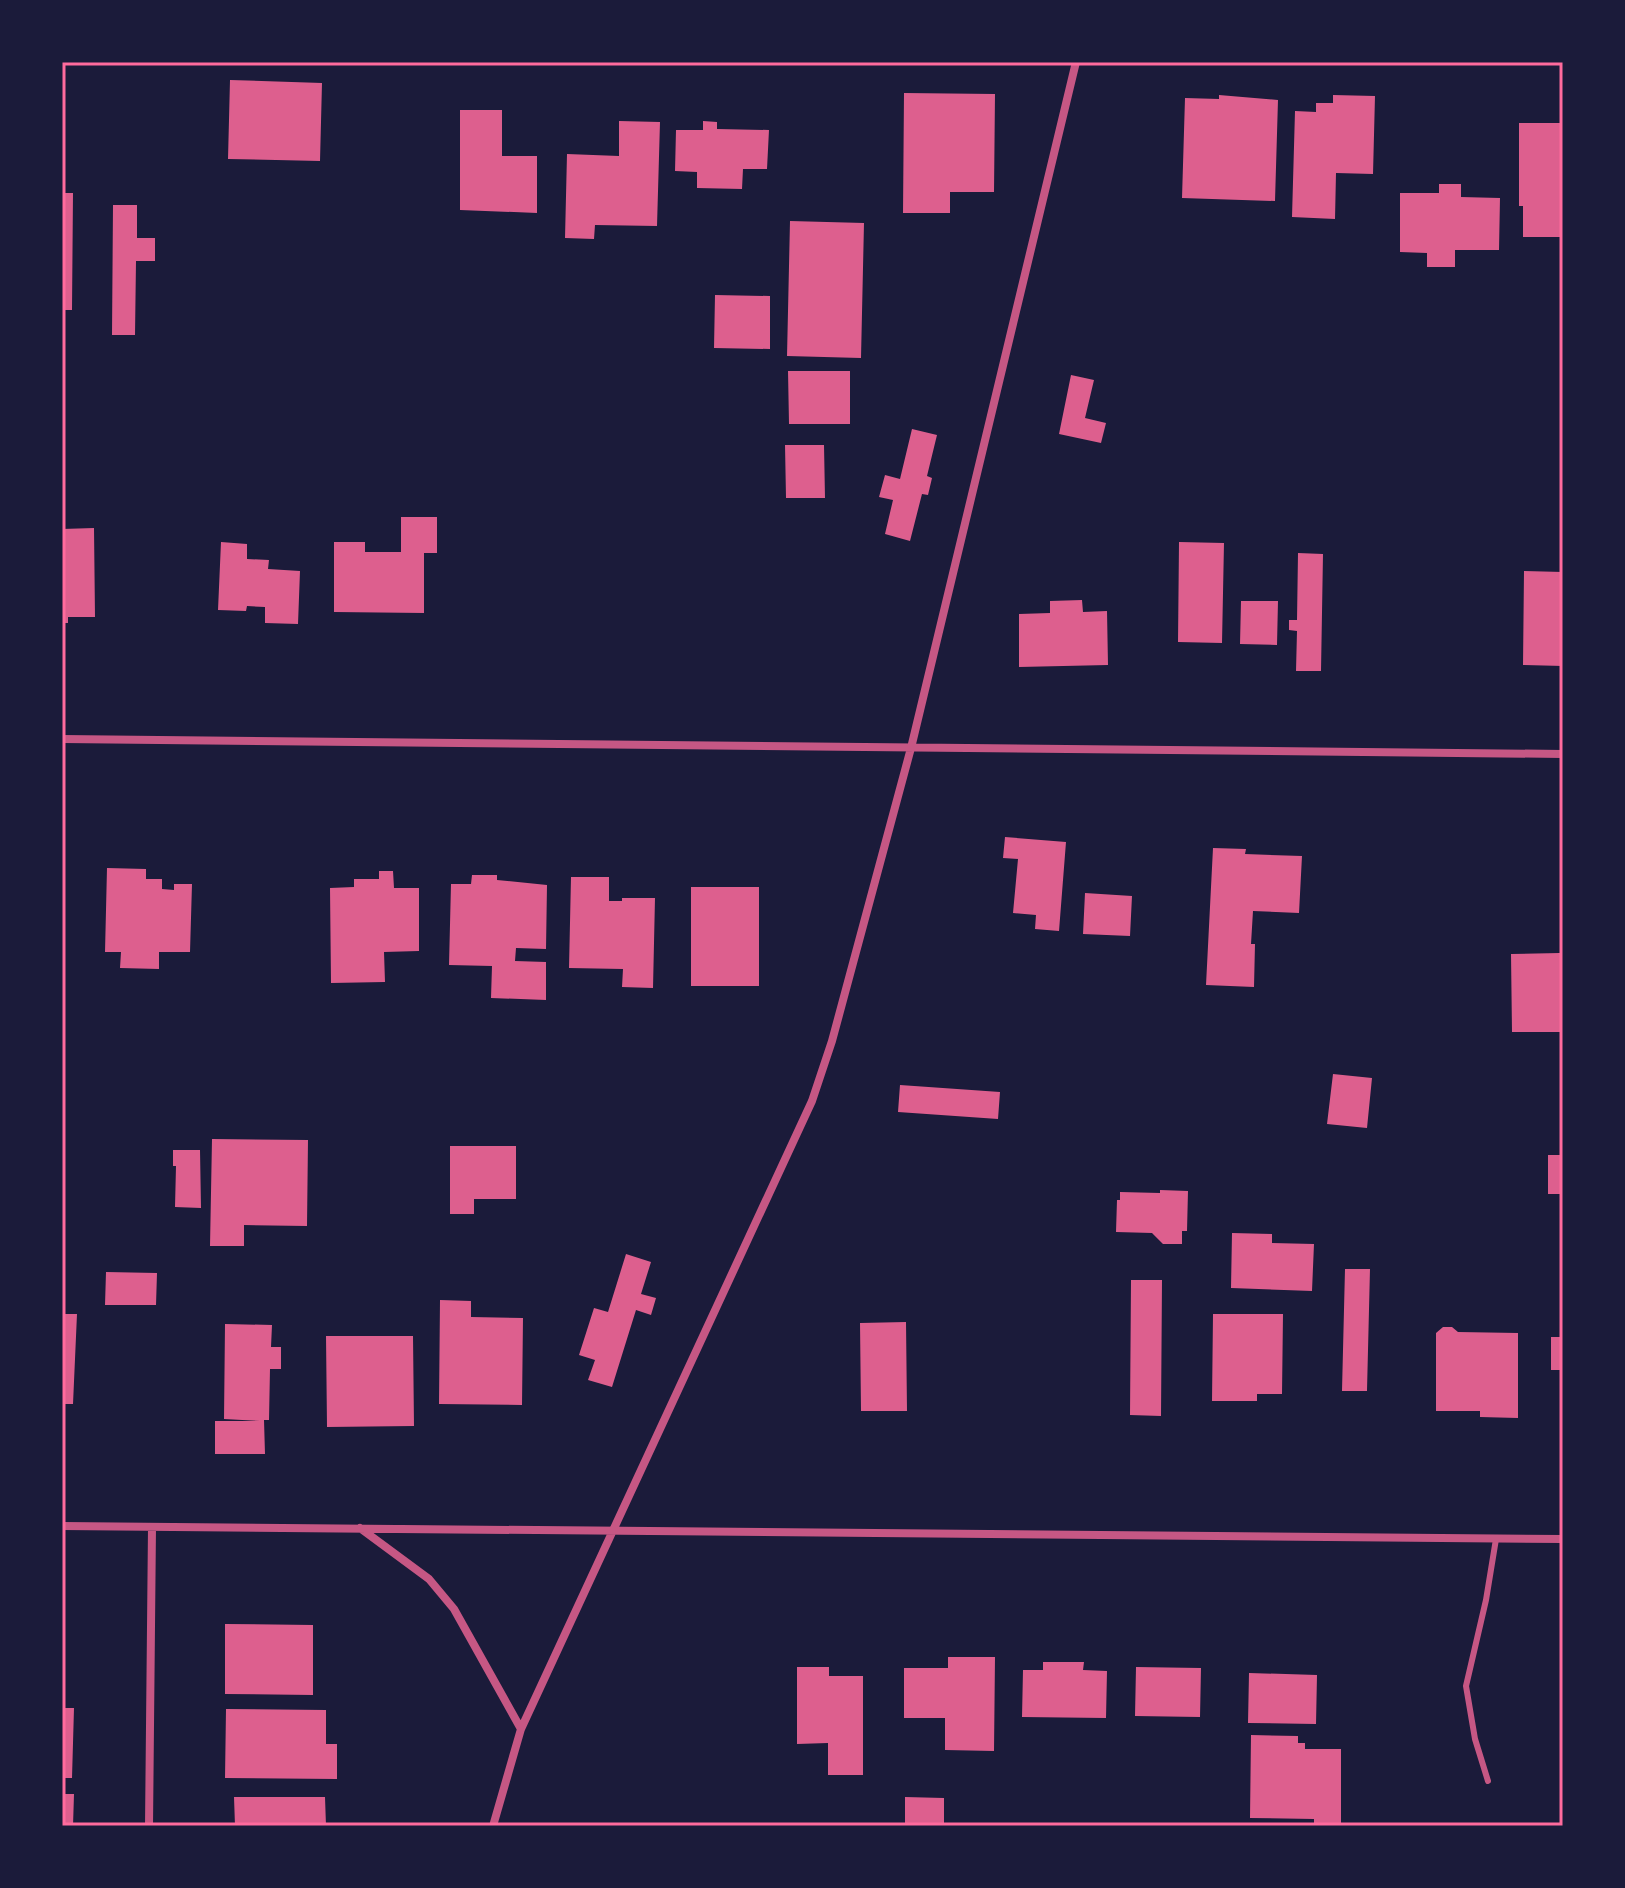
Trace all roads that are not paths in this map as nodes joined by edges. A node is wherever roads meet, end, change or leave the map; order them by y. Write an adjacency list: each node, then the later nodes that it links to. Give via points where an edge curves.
1 (1076, 62): 3 (street)
2 (62, 739): 3 (street)
3 (911, 748): 4 (street); 8 (street, via 812,1101)
4 (1563, 754)
5 (62, 1526): 6 (street)
6 (152, 1527): 7 (street); 13 (street)
7 (360, 1528): 8 (street); 11 (street, via 429,1579 454,1609)
8 (613, 1531): 9 (street); 11 (street)
9 (1496, 1539): 10 (street); 12 (lane, via 1466,1686)
10 (1563, 1539)
11 (521, 1729): 14 (street)
12 (1488, 1781)
13 (149, 1826)
14 (493, 1826)

